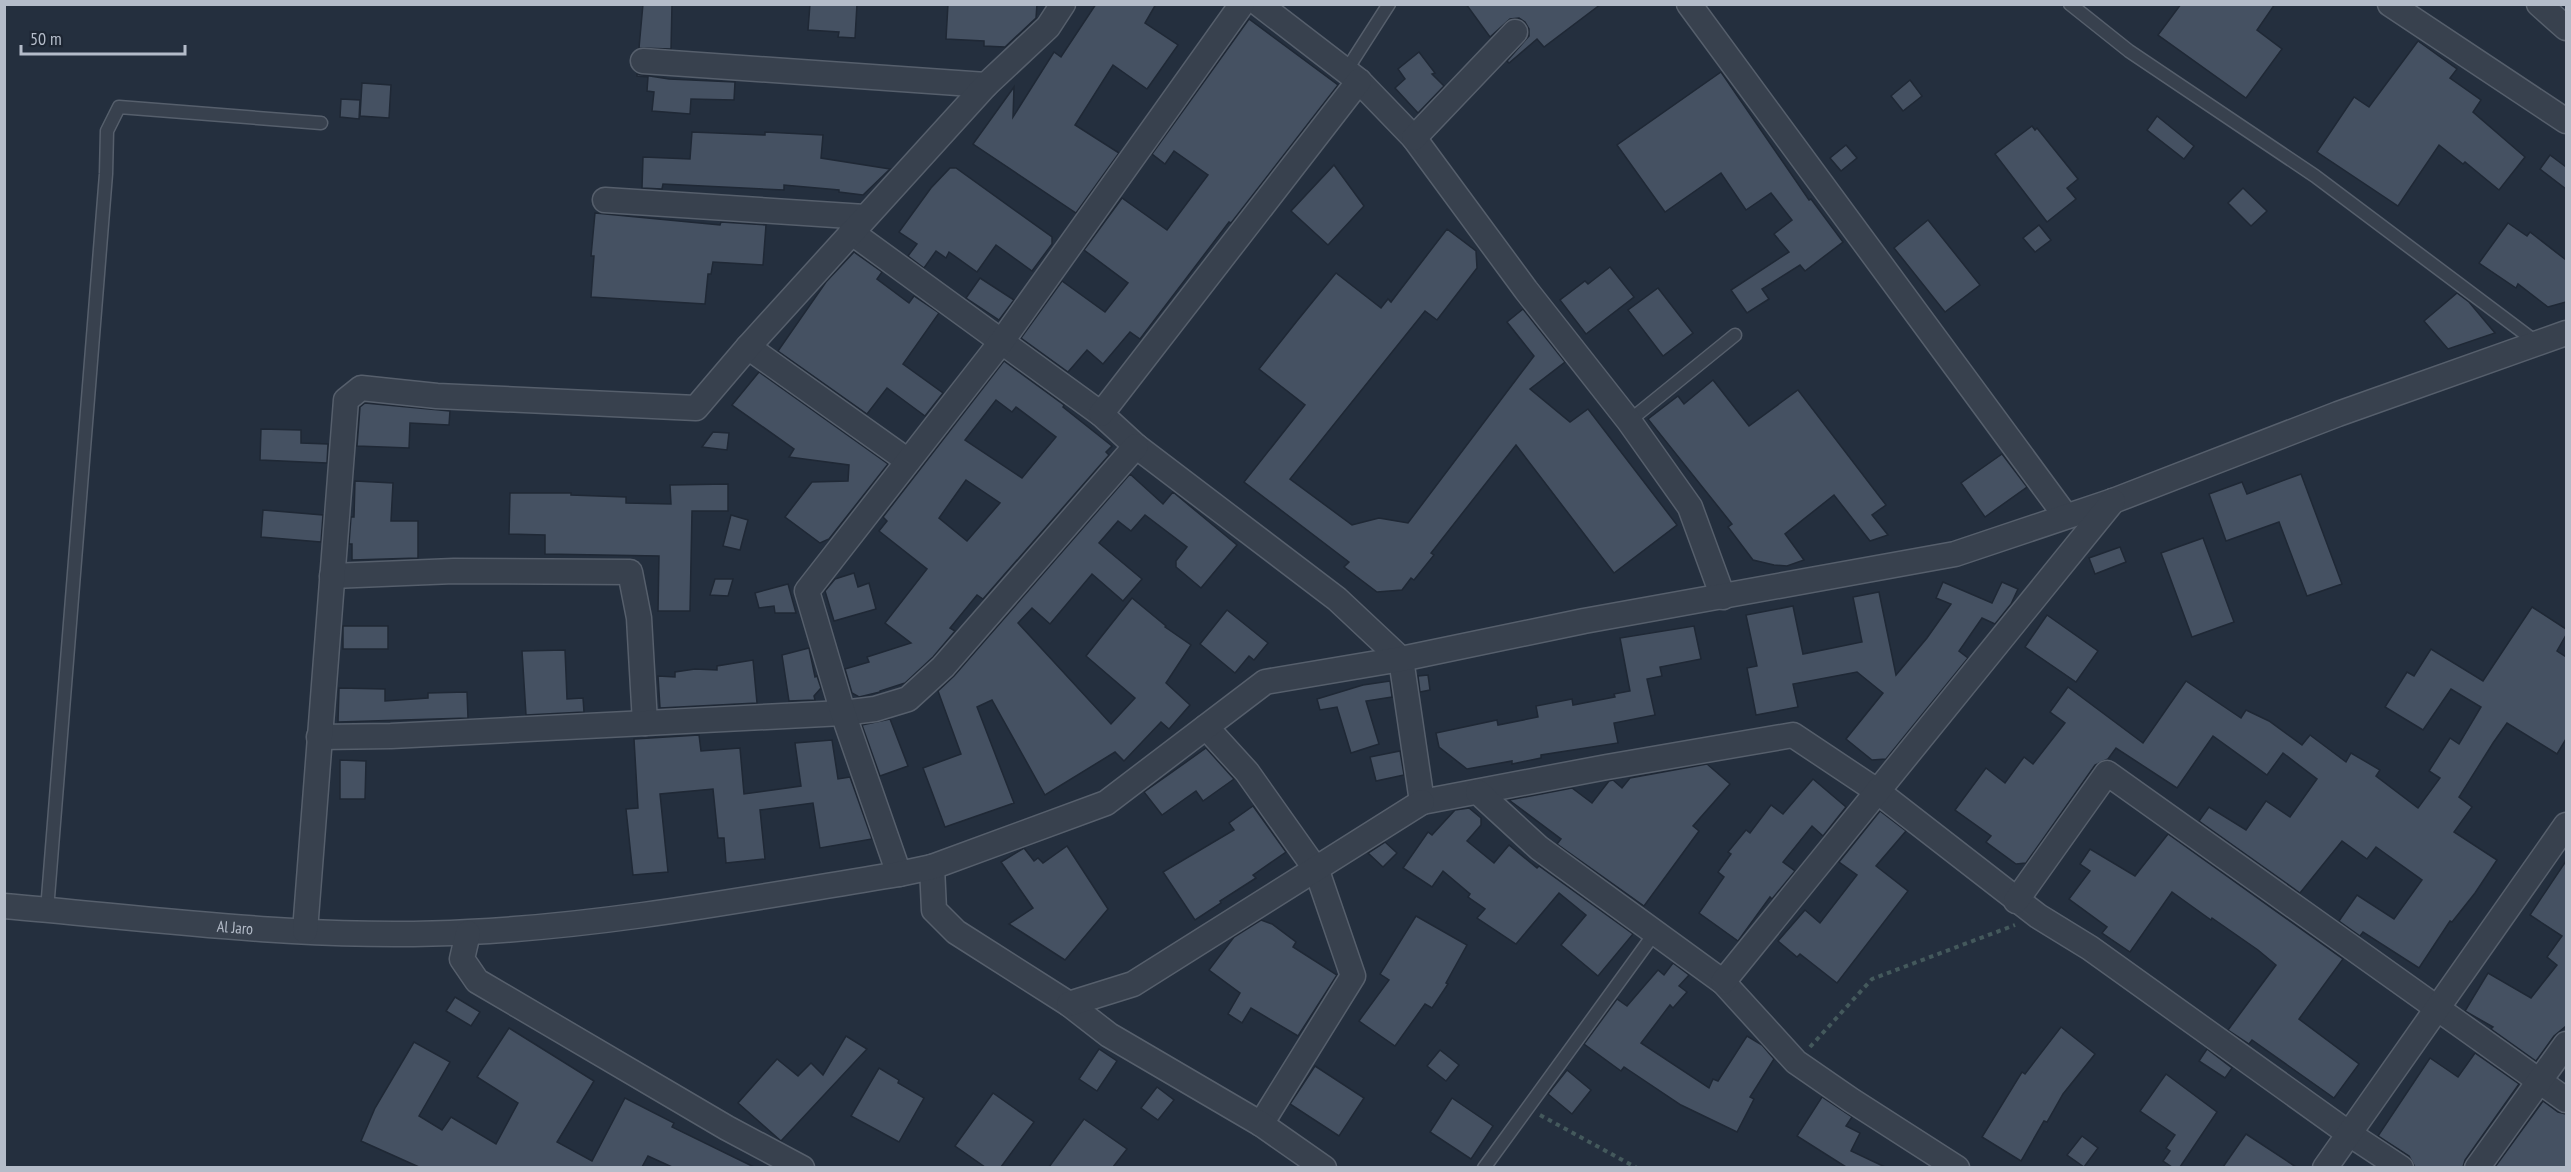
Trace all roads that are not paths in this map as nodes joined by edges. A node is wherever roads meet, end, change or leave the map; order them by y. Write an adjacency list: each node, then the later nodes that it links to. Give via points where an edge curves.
1 (1063, 4): 13 (street, via 1048,27)
2 (1242, 4): 21 (street)
3 (1258, 4): 12 (street)
4 (1389, 4): 12 (lane)
5 (1689, 4): 29 (street)
6 (2070, 4): 22 (lane, via 2129,51 2314,176)
7 (2390, 4): 14 (street)
8 (2539, 4): 9 (street)
9 (2566, 28)
10 (1515, 32): 16 (street)
11 (643, 61): 13 (street)
12 (1353, 76): 16 (street); 24 (street)
13 (986, 85): 18 (street)
14 (2566, 121)
15 (321, 123): 46 (lane, via 119,107 107,131)
16 (1414, 138): 25 (street)
17 (605, 200): 18 (street)
18 (858, 225): 21 (street); 23 (street)
19 (2566, 333): 22 (street, Al Jaro)
20 (1735, 335): 25 (lane)
21 (1002, 341): 24 (street); 27 (street)
22 (2536, 342): 28 (street, Al Jaro)
23 (748, 347): 27 (street); 30 (street, via 696,408 437,396 361,388 346,400)
24 (1101, 414): 26 (street)
25 (1629, 421): 31 (street, via 1690,507)
26 (1136, 446): 32 (street, via 1337,599); 33 (street, via 943,667 909,699)
27 (908, 461): 33 (street, via 807,591)
28 (2113, 501): 29 (street, Al Jaro); 37 (street)
29 (2065, 515): 31 (street, Al Jaro, via 1954,554)
30 (332, 576): 34 (street, via 454,571 630,572 639,618); 36 (street)
31 (1723, 597): 32 (street, Al Jaro)
32 (1401, 659): 35 (street, Al Jaro, via 1264,682); 39 (street)
33 (843, 713): 34 (street); 43 (street)
34 (645, 723): 36 (street)
35 (1206, 727): 41 (street, Al Jaro, via 1106,803); 42 (street, via 1247,772)
36 (319, 737): 47 (street)
37 (1877, 791): 38 (street, via 1793,735); 44 (street); 50 (street)
38 (1478, 792): 39 (street); 49 (street, via 1539,848)
39 (1422, 802): 42 (street)
40 (2566, 825): 52 (street)
41 (932, 867): 43 (street, Al Jaro); 51 (street, via 934,910 956,932)
42 (1317, 870): 51 (street, via 1133,984); 56 (street, via 1353,976)
43 (899, 874): 48 (street, Al Jaro, via 599,922)
44 (2016, 901): 52 (street, via 2107,773); 57 (street, via 2090,948)
45 (4, 906): 46 (street, Al Jaro)
46 (47, 910): 47 (street, Al Jaro)
47 (305, 931): 48 (street, Al Jaro)
48 (468, 933): 58 (street, via 462,959 477,981 727,1128)
49 (1654, 934): 50 (street); 60 (lane)
50 (1723, 982): 61 (street, via 1796,1062)
51 (1069, 1004): 56 (street, via 1109,1035)
52 (2438, 1009): 54 (street); 57 (street)
53 (2566, 1044): 54 (street)
54 (2539, 1080): 55 (street); 64 (street)
55 (2566, 1100)
56 (1261, 1124): 59 (street)
57 (2348, 1133): 62 (street); 63 (street)
58 (802, 1167)
59 (1324, 1167)
60 (1485, 1167)
61 (1957, 1167)
62 (2325, 1167)
63 (2401, 1167)
64 (2477, 1167)

